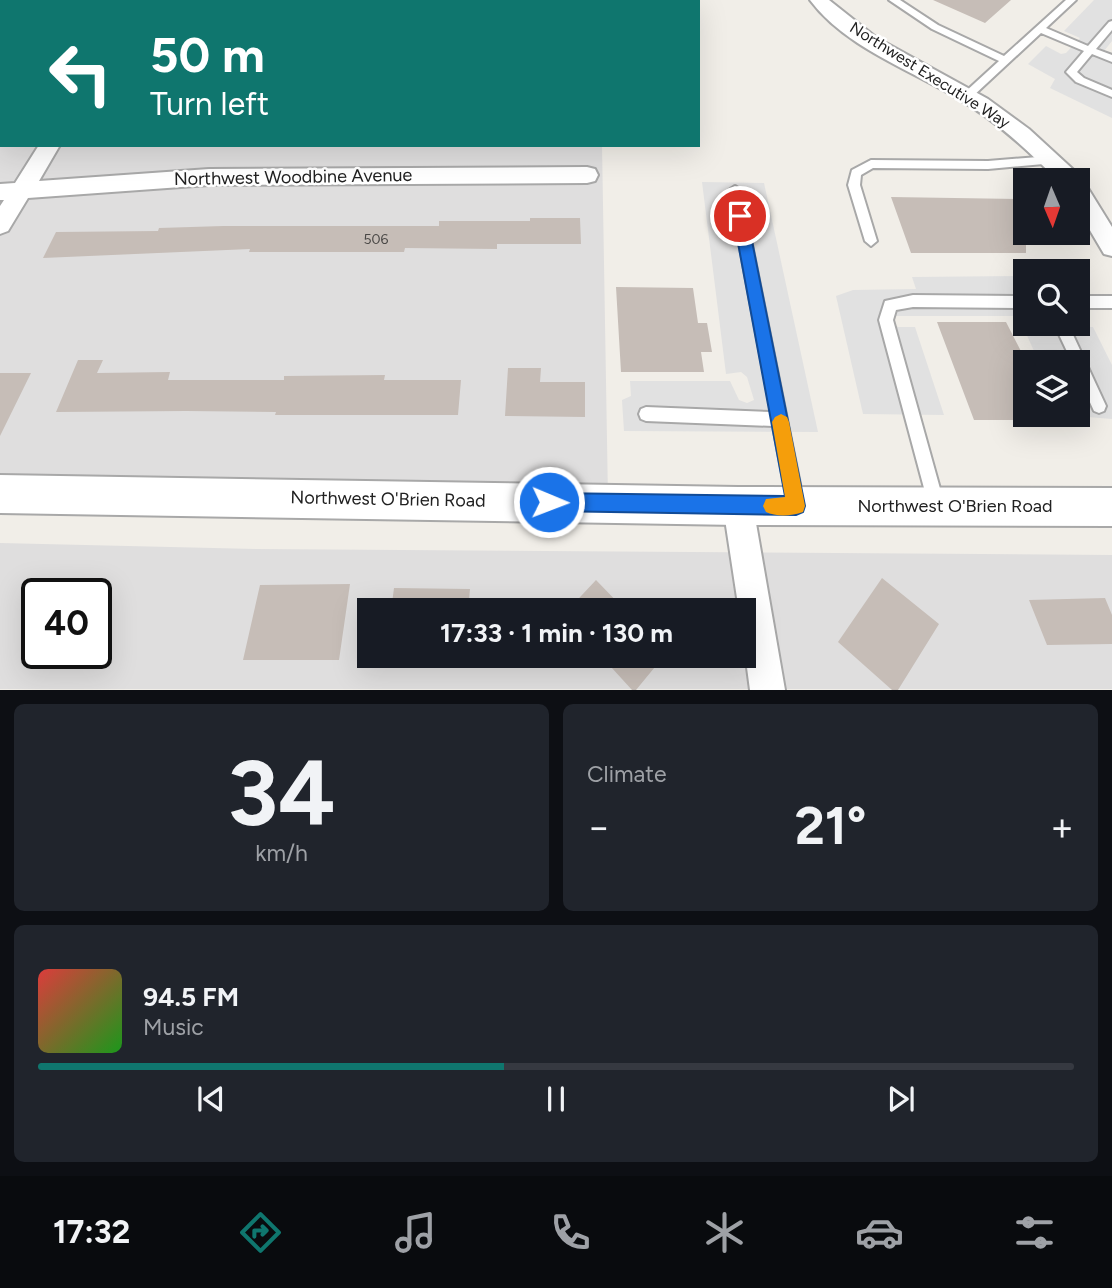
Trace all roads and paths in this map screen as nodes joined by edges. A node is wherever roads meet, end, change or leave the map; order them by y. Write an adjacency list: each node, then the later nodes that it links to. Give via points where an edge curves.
1 (819, 0): 10 (street, Northwest Executive Way, via 875,43)
2 (894, 0): 8 (lane, via 935,27)
3 (1071, 0): 5 (lane)
4 (1112, 24): 6 (lane)
5 (1039, 29): 6 (lane); 8 (lane)
6 (1088, 49): 7 (lane); 9 (lane, via 1072,73)
7 (1112, 59)
8 (1005, 60): 10 (lane)
9 (1112, 94)
10 (968, 95): 12 (street, Northwest Executive Way, via 1011,124)
11 (48, 147): 16 (street)
12 (1051, 160): 13 (street, Northwest Executive Way); 19 (lane, via 871,164 856,173 854,185)
13 (1059, 168)
14 (587, 175): 16 (street, Northwest Woodbine Avenue, via 209,177)
15 (734, 190): 27 (lane)
16 (11, 191): 18 (street)
17 (1090, 211): 20 (street)
18 (0, 225)
19 (872, 241)
20 (1112, 247)
21 (1013, 302): 31 (lane, via 890,305 886,320)
22 (1090, 302): 23 (lane)
23 (1112, 302)
24 (1067, 336): 25 (lane)
25 (1099, 406)
26 (646, 414): 27 (lane)
27 (780, 419): 30 (lane)
28 (0, 494): 29 (street, Northwest O'Brien Road)
29 (738, 506): 30 (street, Northwest O'Brien Road); 33 (street)
30 (796, 506): 31 (street, Northwest O'Brien Road)
31 (937, 506): 32 (street, Northwest O'Brien Road)
32 (1112, 507)
33 (768, 690)

